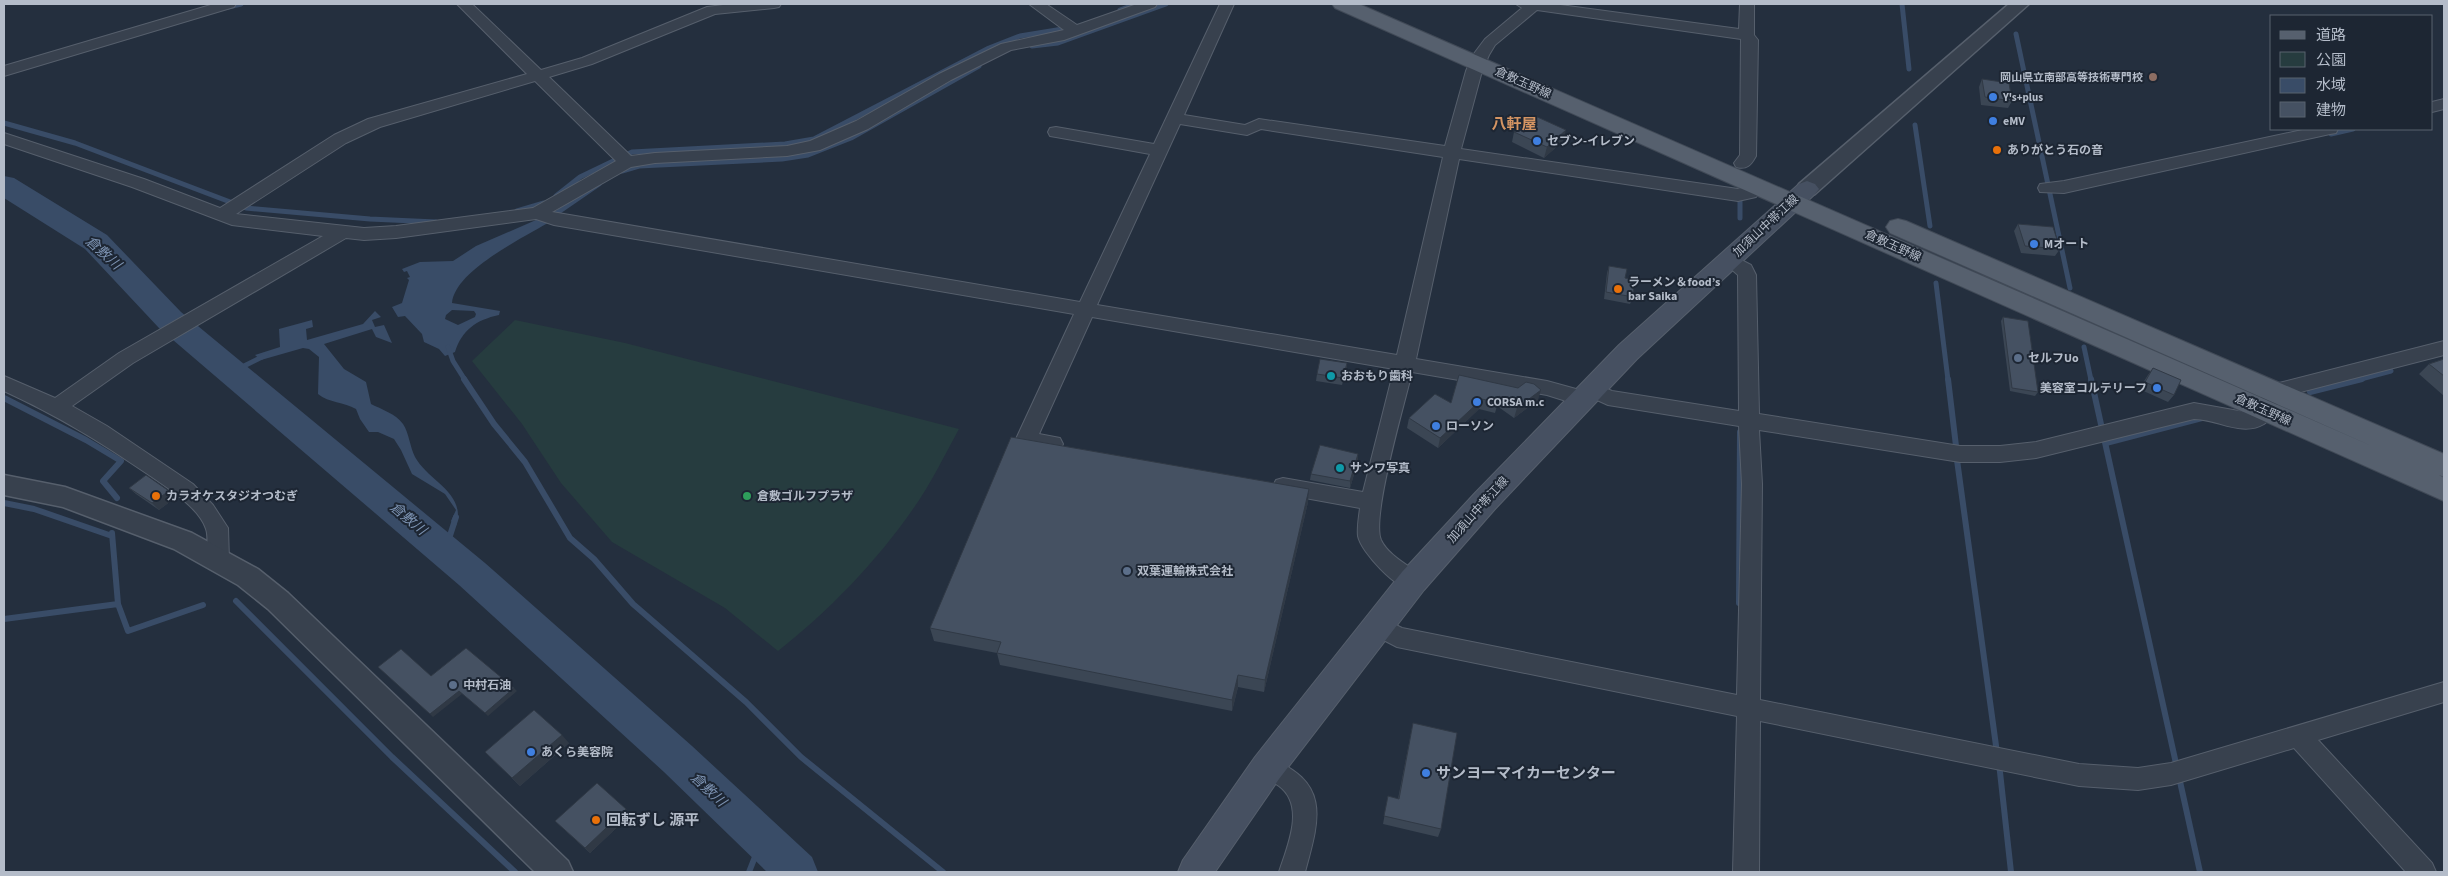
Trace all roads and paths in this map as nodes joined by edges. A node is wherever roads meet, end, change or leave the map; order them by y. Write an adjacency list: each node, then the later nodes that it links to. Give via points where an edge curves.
1 (229, 4): 15 (street)
2 (464, 4): 16 (street)
3 (774, 4): 16 (street, via 712,10 587,60)
4 (1036, 4): 12 (street)
5 (1150, 4): 12 (street)
6 (1228, 4): 17 (street)
7 (1342, 4): 14 (main road, 倉敷玉野線)
8 (1383, 4): 14 (main road, 倉敷玉野線)
9 (1530, 4): 13 (street); 14 (street)
10 (1747, 4): 13 (street)
11 (2020, 4): 27 (street)
12 (1071, 29): 23 (street, via 1006,47 945,76 862,125 814,146 787,151)
13 (1746, 35): 24 (street, via 1750,40 1748,156)
14 (1481, 56): 22 (street); 24 (main road, 倉敷玉野線, via 1506,57); 27 (main road, 倉敷玉野線)
15 (4, 71)
16 (539, 75): 23 (street); 28 (street, via 374,123 340,139)
17 (1174, 118): 21 (street); 22 (street, via 1247,130 1259,124)
18 (2325, 130): 25 (street)
19 (1056, 132): 21 (street)
20 (4, 138): 28 (street, via 138,183)
21 (1160, 150): 32 (street)
22 (1452, 152): 26 (street, via 1738,195); 34 (street)
23 (623, 158): 29 (street)
24 (1742, 163): 27 (main road, 倉敷玉野線)
25 (2049, 188)
26 (1750, 194)
27 (1800, 196): 31 (main road, 加須山中帯江線); 37 (main road, 倉敷玉野線)
28 (232, 209): 30 (street, via 257,224)
29 (546, 216): 30 (street, via 396,232); 32 (street)
30 (343, 232): 38 (street, via 126,358)
31 (1730, 260): 36 (main road, 加須山中帯江線); 39 (street, via 1745,269 1747,275)
32 (1086, 310): 34 (street); 40 (street, via 1026,439)
33 (2444, 348): 37 (street, via 2286,388)
34 (1406, 363): 36 (street); 45 (street)
35 (4, 383): 38 (street)
36 (1585, 395): 39 (street); 47 (main road, 加須山中帯江線)
37 (2270, 402): 39 (street, via 2254,420 2194,411 2036,450 2000,454 1960,454); 41 (main road, 倉敷玉野線); 44 (main road, 倉敷玉野線)
38 (57, 407): 46 (street, via 100,431 186,490 206,510 217,528)
39 (1742, 419): 50 (street, via 1752,484)
40 (1074, 448)
41 (2444, 466)
42 (1266, 483): 45 (street)
43 (4, 485): 46 (street, via 65,497 117,515 183,541)
44 (2444, 490)
45 (1372, 502): 47 (street, via 1368,527 1373,546)
46 (218, 560): 53 (street, via 248,577 278,601)
47 (1413, 581): 48 (main road, 加須山中帯江線)
48 (1378, 626): 50 (street, via 1397,637); 52 (main road, 加須山中帯江線)
49 (2444, 692): 51 (street)
50 (1741, 707): 51 (street, via 2079,776 2138,779 2177,773); 56 (street)
51 (2299, 736): 57 (street)
52 (1267, 768): 54 (main road, 加須山中帯江線); 55 (street, via 1290,780 1304,797 1306,818)
53 (557, 872)
54 (1195, 872)
55 (1292, 872)
56 (1746, 872)
57 (2423, 872)

